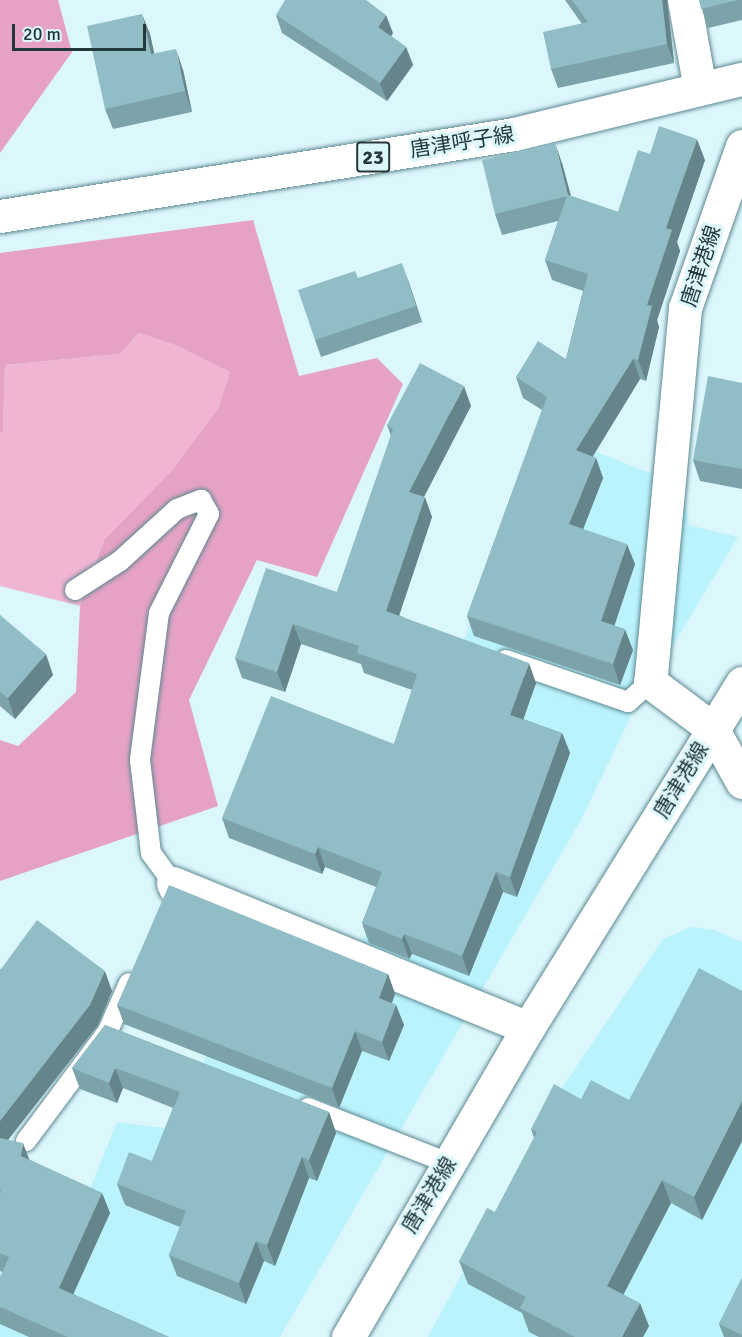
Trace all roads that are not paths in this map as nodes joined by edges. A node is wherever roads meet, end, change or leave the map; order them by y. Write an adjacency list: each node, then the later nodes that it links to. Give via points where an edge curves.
1 (684, 0): 3 (main road)
2 (742, 79): 3 (main road, 唐津呼子線 / 23)
3 (700, 89): 5 (main road, 唐津呼子線 / 23, via 514,134)
4 (742, 146): 8 (main road, 唐津港線, via 686,308)
5 (0, 216)
6 (75, 590): 12 (lane, via 120,561 177,509 201,500 209,514 159,614 140,760 152,853)
7 (484, 653): 8 (lane, via 628,702)
8 (650, 682): 10 (main road, 唐津港線)
9 (742, 683): 10 (main road)
10 (712, 728): 11 (main road); 14 (main road, 唐津港線)
11 (742, 782)
12 (168, 893): 14 (main road)
13 (136, 967): 15 (lane)
14 (528, 1028): 19 (main road, 唐津港線)
15 (108, 1031): 16 (lane); 18 (lane)
16 (130, 1039)
17 (294, 1103): 19 (lane)
18 (26, 1142)
19 (448, 1163): 20 (main road, 唐津港線)
20 (348, 1337)

